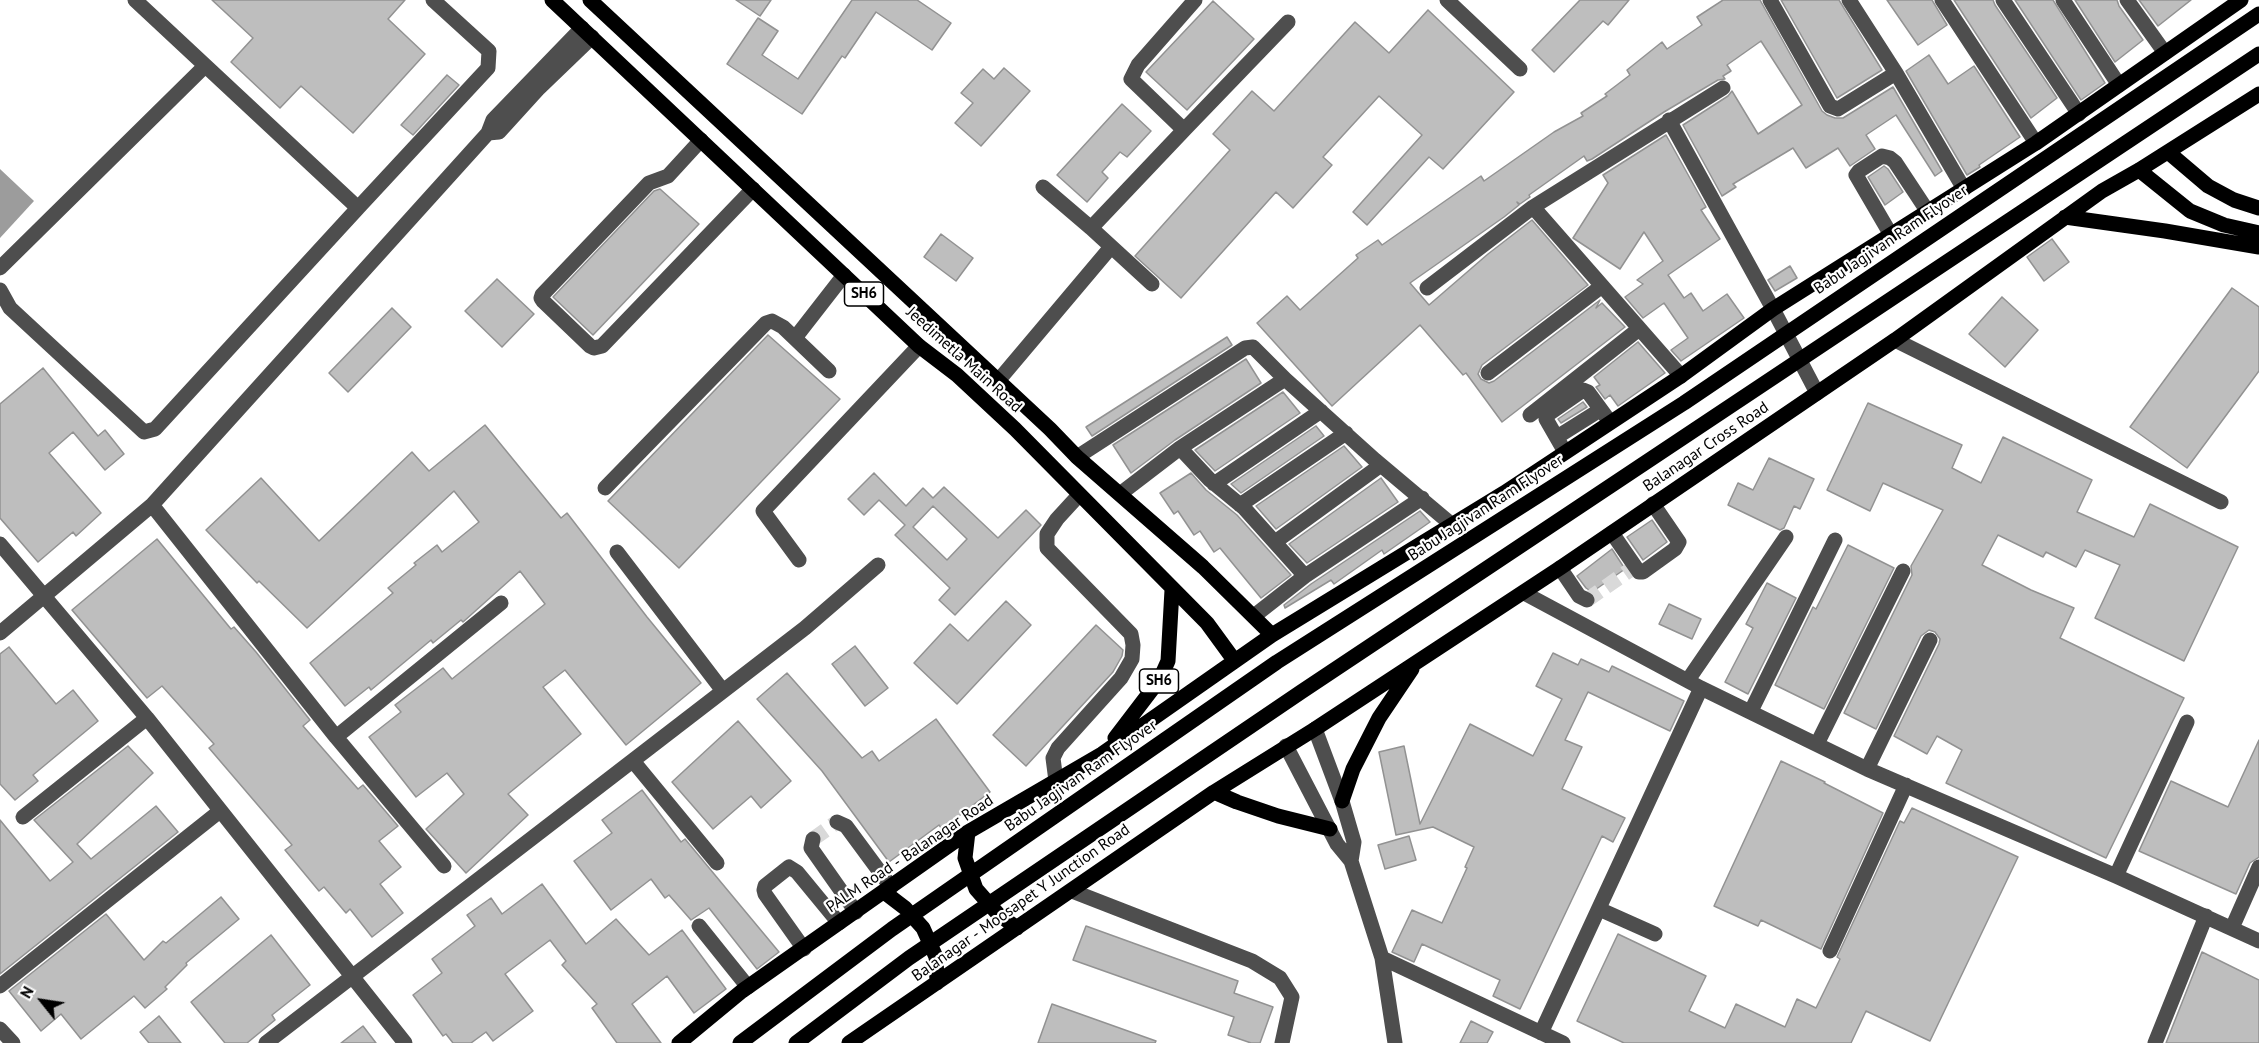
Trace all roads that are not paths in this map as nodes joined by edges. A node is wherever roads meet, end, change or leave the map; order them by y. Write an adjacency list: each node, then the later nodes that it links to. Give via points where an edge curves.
1 (135, 0): 19 (street)
2 (433, 0): 37 (street, via 489,51 488,68)
3 (552, 0): 16 (main road, Jeedimetla Main Road / SH6)
4 (590, 0): 25 (main road, Jeedimetla Main Road / SH6)
5 (1196, 0): 28 (street, via 1131,79)
6 (1447, 0): 20 (street)
7 (1770, 0): 21 (street, via 1830,106 1838,109)
8 (1849, 0): 21 (street)
9 (1942, 0): 30 (street)
10 (2003, 0): 26 (street)
11 (2063, 0): 22 (street)
12 (2127, 0): 17 (street)
13 (2241, 0): 17 (main road)
14 (2259, 14): 157 (main road, Babu Jagjivan Ram Flyover, via 1684,403 1277,662 892,929)
15 (1288, 22): 28 (street)
16 (587, 32): 29 (main road, Jeedimetla Main Road / SH6); 80 (street, via 499,132 488,133)
17 (2165, 53): 22 (main road)
18 (2259, 54): 158 (main road, via 1291,699 909,958)
19 (204, 67): 37 (street); 46 (street)
20 (1520, 69)
21 (1896, 73): 35 (street)
22 (2118, 86): 26 (main road)
23 (1723, 88): 27 (street)
24 (2259, 94): 31 (main road, Balanagar Cross Road)
25 (710, 112): 29 (main road); 61 (main road, Jeedimetla Main Road / SH6)
26 (2079, 114): 30 (main road)
27 (1669, 120): 36 (street); 52 (street)
28 (1184, 130): 41 (street)
29 (697, 136): 34 (main road, Jeedimetla Main Road / SH6); 34 (street, via 668,176 650,183 542,295 543,301 590,346 602,346)
30 (2036, 143): 35 (main road)
31 (2168, 152): 32 (main road, Balanagar Cross Road); 38 (main road, via 2208,186)
32 (2139, 170): 40 (main road, Balanagar Cross Road); 42 (main road, via 2190,211 2224,225)
33 (1043, 187): 41 (street)
34 (753, 189): 47 (main road, Jeedimetla Main Road / SH6)
35 (1964, 189): 39 (main road)
36 (1533, 207): 49 (street); 50 (street)
37 (358, 208): 51 (street, via 155,429 144,432 10,308)
38 (2259, 208)
39 (1928, 212): 43 (main road); 43 (street, via 1895,162 1882,156 1856,175)
40 (2065, 217): 45 (main road); 55 (main road, Balanagar Cross Road)
41 (1091, 228): 44 (street)
42 (2259, 233)
43 (1891, 235): 52 (main road)
44 (1112, 247): 48 (street); 61 (street)
45 (2259, 248)
46 (0, 268)
47 (844, 275): 54 (street); 56 (main road, Jeedimetla Main Road / SH6)
48 (1152, 284)
49 (1602, 286): 53 (street); 58 (street)
50 (1427, 288)
51 (0, 290)
52 (1773, 309): 59 (main road); 62 (street)
53 (1639, 328): 59 (street); 65 (street)
54 (795, 338): 57 (street); 74 (street, via 778,323 766,322)
55 (1895, 340): 62 (main road, Balanagar Cross Road); 78 (street)
56 (919, 346): 76 (main road, Jeedimetla Main Road / SH6, via 1015,429); 89 (street, via 763,511)
57 (829, 371)
58 (1488, 373)
59 (1681, 376): 66 (main road)
60 (1285, 379): 64 (street); 69 (street); 71 (street, via 1253,347 1245,348)
61 (998, 381): 71 (main road, Jeedimetla Main Road / SH6)
62 (1817, 393): 79 (main road, Balanagar Cross Road)
63 (1600, 410): 66 (street); 68 (street); 68 (street, via 1583,390 1547,415)
64 (1321, 411): 67 (street); 73 (street)
65 (1530, 415)
66 (1610, 422): 70 (main road)
67 (1346, 434): 72 (street); 81 (street)
68 (1557, 437): 70 (street)
69 (1180, 448): 73 (street); 75 (street)
70 (1565, 452): 82 (main road)
71 (1077, 457): 75 (main road, Jeedimetla Main Road / SH6)
72 (1381, 465): 77 (street); 86 (street)
73 (1214, 484): 81 (street)
74 (605, 488)
75 (1120, 494): 100 (main road, Jeedimetla Main Road / SH6)
76 (1079, 495): 95 (main road, Jeedimetla Main Road / SH6); 118 (street, via 1047,534 1047,548 1131,634 1132,659 1121,678 1058,747 1053,758)
77 (1422, 498): 82 (street); 94 (street)
78 (2221, 502)
79 (1653, 504): 83 (main road, Balanagar Cross Road); 83 (street, via 1679,542 1643,572)
80 (152, 505): 97 (street); 112 (street)
81 (1240, 505): 86 (street)
82 (1451, 524): 102 (main road)
83 (1609, 535): 91 (main road, Balanagar Cross Road); 92 (street)
84 (1786, 537): 106 (street)
85 (1835, 540): 108 (street)
86 (1275, 542): 94 (street)
87 (0, 544): 97 (street)
88 (617, 552): 107 (street)
89 (799, 560)
90 (878, 566): 107 (street)
91 (1560, 568): 96 (main road, Balanagar Cross Road); 98 (street, via 1579,596)
92 (1630, 570)
93 (1903, 571): 113 (street)
94 (1305, 576): 100 (street)
95 (1172, 590): 104 (main road, Jeedimetla Main Road / SH6, via 1207,623); 115 (main road, SH6, via 1168,661 1143,704)
96 (1524, 593): 105 (main road, Balanagar Cross Road); 106 (street)
97 (44, 596): 101 (street); 109 (street)
98 (1587, 600)
99 (501, 603): 112 (street)
100 (1254, 616): 102 (main road, Jeedimetla Main Road / SH6)
101 (0, 633)
102 (1272, 635): 104 (main road)
103 (1930, 640): 117 (street)
104 (1234, 660): 115 (main road)
105 (1415, 664): 111 (main road, Balanagar Cross Road); 121 (main road, via 1379,718)
106 (1695, 684): 108 (street); 135 (street)
107 (723, 691): 116 (street)
108 (1751, 711): 113 (street)
109 (147, 718): 122 (street); 123 (street)
110 (2187, 722): 132 (street)
111 (1315, 729): 114 (main road, Balanagar Cross Road); 121 (street)
112 (336, 737): 130 (street)
113 (1817, 744): 117 (street)
114 (1287, 746): 120 (main road); 125 (street)
115 (1102, 753): 118 (main road, PALM Road - Balanagar Road)
116 (633, 760): 129 (street); 147 (street)
117 (1868, 769): 119 (street)
118 (1056, 781): 126 (main road, PALM Road - Balanagar Road)
119 (1906, 785): 132 (street); 145 (street)
120 (1214, 792): 125 (main road, via 1278,816); 134 (main road, Balanagar - Moosapet Y Junction Road)
121 (1342, 801): 128 (street, via 1354,842)
122 (220, 811): 147 (street); 149 (street)
123 (22, 817)
124 (837, 822): 133 (street, via 846,826)
125 (1330, 828): 128 (street)
126 (968, 832): 133 (main road, PALM Road - Balanagar Road); 140 (main road, via 965,858 976,889)
127 (813, 838): 136 (street, via 811,848)
128 (1351, 861): 146 (street)
129 (717, 863)
130 (444, 866)
131 (2259, 867): 141 (street)
132 (2116, 876): 137 (street)
133 (888, 889): 136 (main road, PALM Road - Balanagar Road); 148 (main road, via 923,928 936,957)
134 (1072, 891): 140 (main road, Balanagar - Moosapet Y Junction Road); 160 (street, via 1252,961 1280,978 1292,997)
135 (1599, 909): 142 (street); 152 (street)
136 (856, 912): 138 (main road, PALM Road - Balanagar Road)
137 (2206, 916): 141 (street); 163 (street)
138 (839, 923): 144 (main road, PALM Road - Balanagar Road); 144 (street, via 789,867 764,890)
139 (699, 926): 150 (street)
140 (1017, 928): 148 (main road, Balanagar - Moosapet Y Junction Road)
141 (2232, 928): 143 (street)
142 (1655, 934)
143 (2259, 941)
144 (804, 949): 150 (main road, PALM Road - Balanagar Road)
145 (1830, 951)
146 (1382, 958): 152 (street); 161 (street)
147 (353, 977): 154 (street); 155 (street)
148 (937, 983): 159 (main road, Balanagar - Moosapet Y Junction Road)
149 (0, 986)
150 (745, 989): 156 (main road, PALM Road - Balanagar Road)
151 (0, 1029): 153 (street)
152 (1541, 1033): 162 (street)
153 (13, 1043)
154 (266, 1043)
155 (405, 1043)
156 (679, 1043)
157 (741, 1043)
158 (796, 1043)
159 (849, 1043)
160 (1282, 1043)
161 (1395, 1043)
162 (1563, 1043)
163 (2155, 1043)

